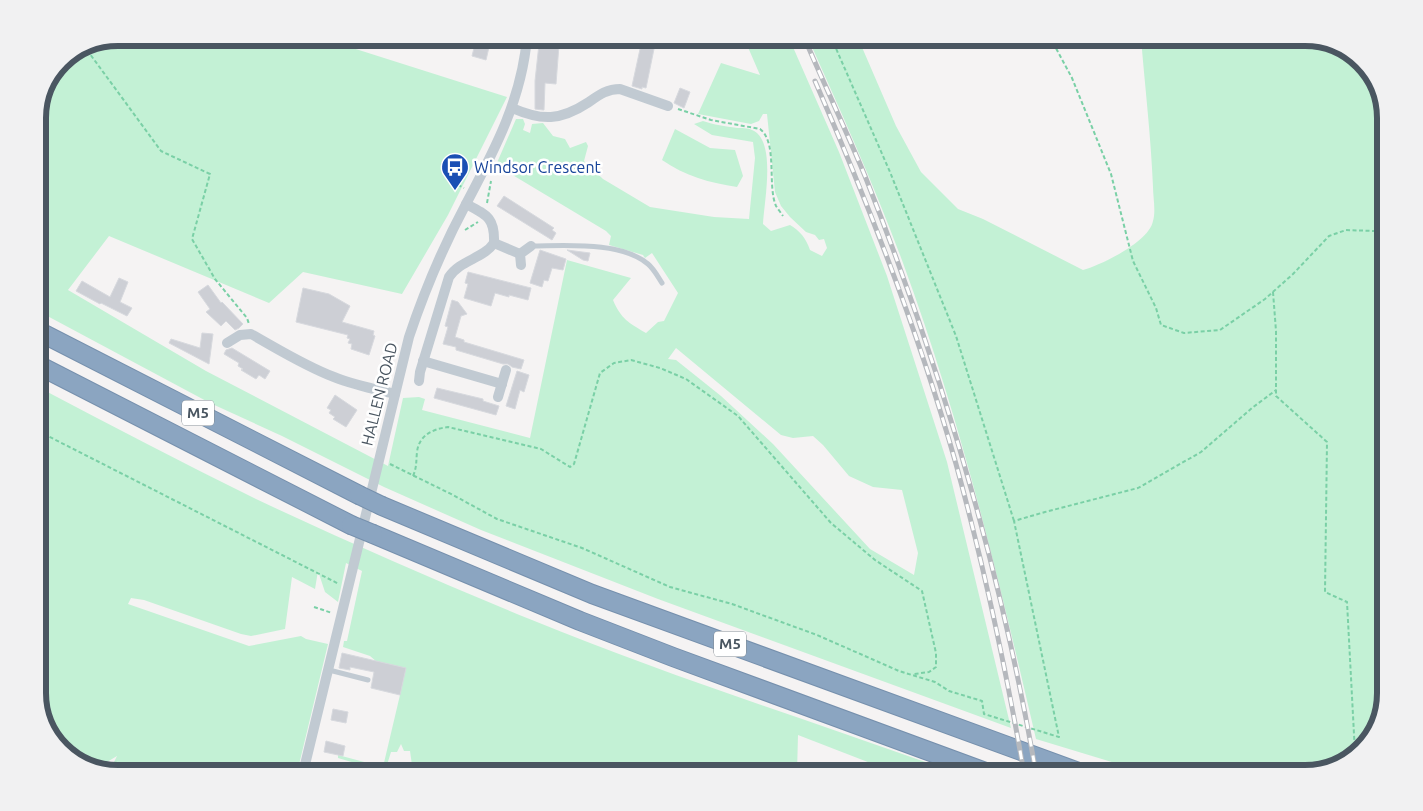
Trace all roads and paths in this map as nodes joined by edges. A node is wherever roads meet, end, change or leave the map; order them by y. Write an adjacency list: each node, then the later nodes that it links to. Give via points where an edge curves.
1 (526, 46): 6 (street, HALLEN ROAD)
2 (835, 46): 28 (path, via 956,336)
3 (1054, 46): 13 (path, via 1072,78 1111,174 1134,261 1161,325 1184,333 1220,330)
4 (89, 53): 14 (path, via 161,151 210,174 192,239 215,279 247,318)
5 (668, 106): 6 (street, via 613,89 578,109 550,117 540,118); 8 (path, via 711,120 760,128 768,141 772,190 776,206)
6 (512, 108): 7 (street, HALLEN ROAD, via 488,165)
7 (466, 204): 10 (street, via 492,223); 23 (street, HALLEN ROAD, via 417,313)
8 (783, 216)
9 (1377, 232): 13 (path, via 1346,230 1329,236)
10 (494, 243): 11 (street, via 520,260); 17 (street, via 486,252 458,266 449,277)
11 (531, 246): 12 (lane, via 598,246 616,250 650,265)
12 (662, 283)
13 (1273, 292): 22 (path)
14 (251, 334): 16 (street, via 240,335); 23 (street, via 333,377)
15 (46, 335): 38 (highway, M5, bridge, via 382,506 592,594)
16 (227, 343)
17 (423, 361): 20 (street); 21 (street)
18 (46, 369): 37 (highway, M5, bridge, via 351,525 580,621)
19 (506, 370): 21 (street)
20 (419, 381)
21 (502, 384): 24 (street)
22 (1276, 390): 28 (path, via 1201,452 1138,488); 35 (path, via 1276,396 1326,442 1325,592 1347,602)
23 (395, 394): 26 (street, HALLEN ROAD)
24 (498, 396)
25 (46, 435): 29 (path)
26 (379, 459): 27 (path); 29 (street, HALLEN ROAD)
27 (413, 476): 33 (path, via 497,519 582,548 670,587 732,604 816,635); 33 (path, via 417,451 425,435 448,427 541,449 570,467 574,464 600,373 614,363 630,360 686,378 738,416 831,523 875,560 922,591 936,653 936,667 929,672)
28 (1014, 521): 33 (path, via 1059,737 984,714 982,702)
29 (348, 589): 31 (street, HALLEN ROAD)
30 (314, 607): 31 (path)
31 (342, 615): 32 (street, HALLEN ROAD)
32 (329, 670): 34 (lane); 36 (street, HALLEN ROAD)
33 (911, 675)
34 (368, 680)
35 (1355, 745)
36 (305, 765)
37 (964, 765)
38 (1057, 765)

